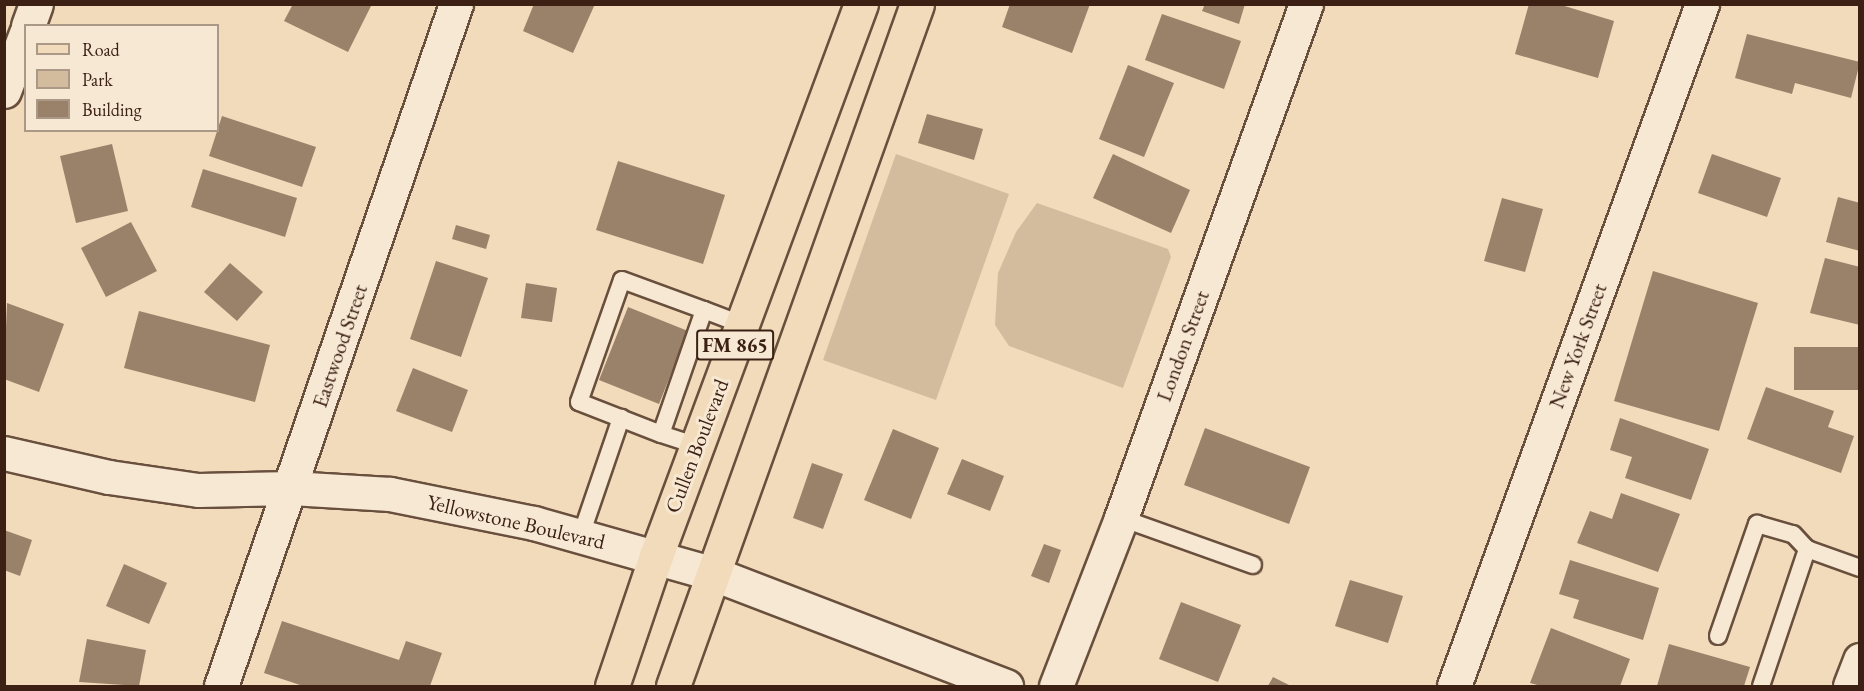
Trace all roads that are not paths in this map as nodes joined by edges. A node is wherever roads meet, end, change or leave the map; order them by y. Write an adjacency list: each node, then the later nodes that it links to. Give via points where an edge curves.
1 (36, 4): 7 (street)
2 (456, 4): 16 (street, Eastwood Street)
3 (861, 4): 11 (main road, Cullen Boulevard / FM 865)
4 (917, 4): 23 (main road, FM 865)
5 (1306, 4): 17 (street, London Street)
6 (1702, 4): 31 (street, New York Street)
7 (29, 24)
8 (24, 38): 9 (street)
9 (4, 91)
10 (705, 310): 11 (lane); 12 (lane, via 622,280 606,343 579,402); 13 (lane, via 677,371)
11 (743, 325): 14 (main road, Cullen Boulevard / FM 865)
12 (621, 418): 13 (lane); 18 (lane)
13 (661, 434): 14 (lane)
14 (697, 446): 20 (main road, Cullen Boulevard / FM 865)
15 (4, 453): 16 (street, Yellowstone Boulevard, via 109,477 198,489)
16 (291, 488): 18 (street, Yellowstone Boulevard, via 390,494); 26 (street, Eastwood Street)
17 (1121, 518): 21 (lane); 30 (street, London Street)
18 (581, 535): 20 (street, Yellowstone Boulevard)
19 (1807, 549): 22 (lane); 24 (lane, via 1793,534 1757,524); 32 (lane)
20 (656, 556): 23 (street, Yellowstone Boulevard); 27 (main road, Cullen Boulevard / FM 865)
21 (1253, 565)
22 (1860, 568)
23 (714, 574): 28 (main road, FM 865); 29 (street, Yellowstone Boulevard)
24 (1718, 636)
25 (1860, 660): 33 (street)
26 (221, 687)
27 (612, 687)
28 (673, 687)
29 (1006, 687)
30 (1056, 687)
31 (1454, 687)
32 (1761, 687)
33 (1850, 687)

